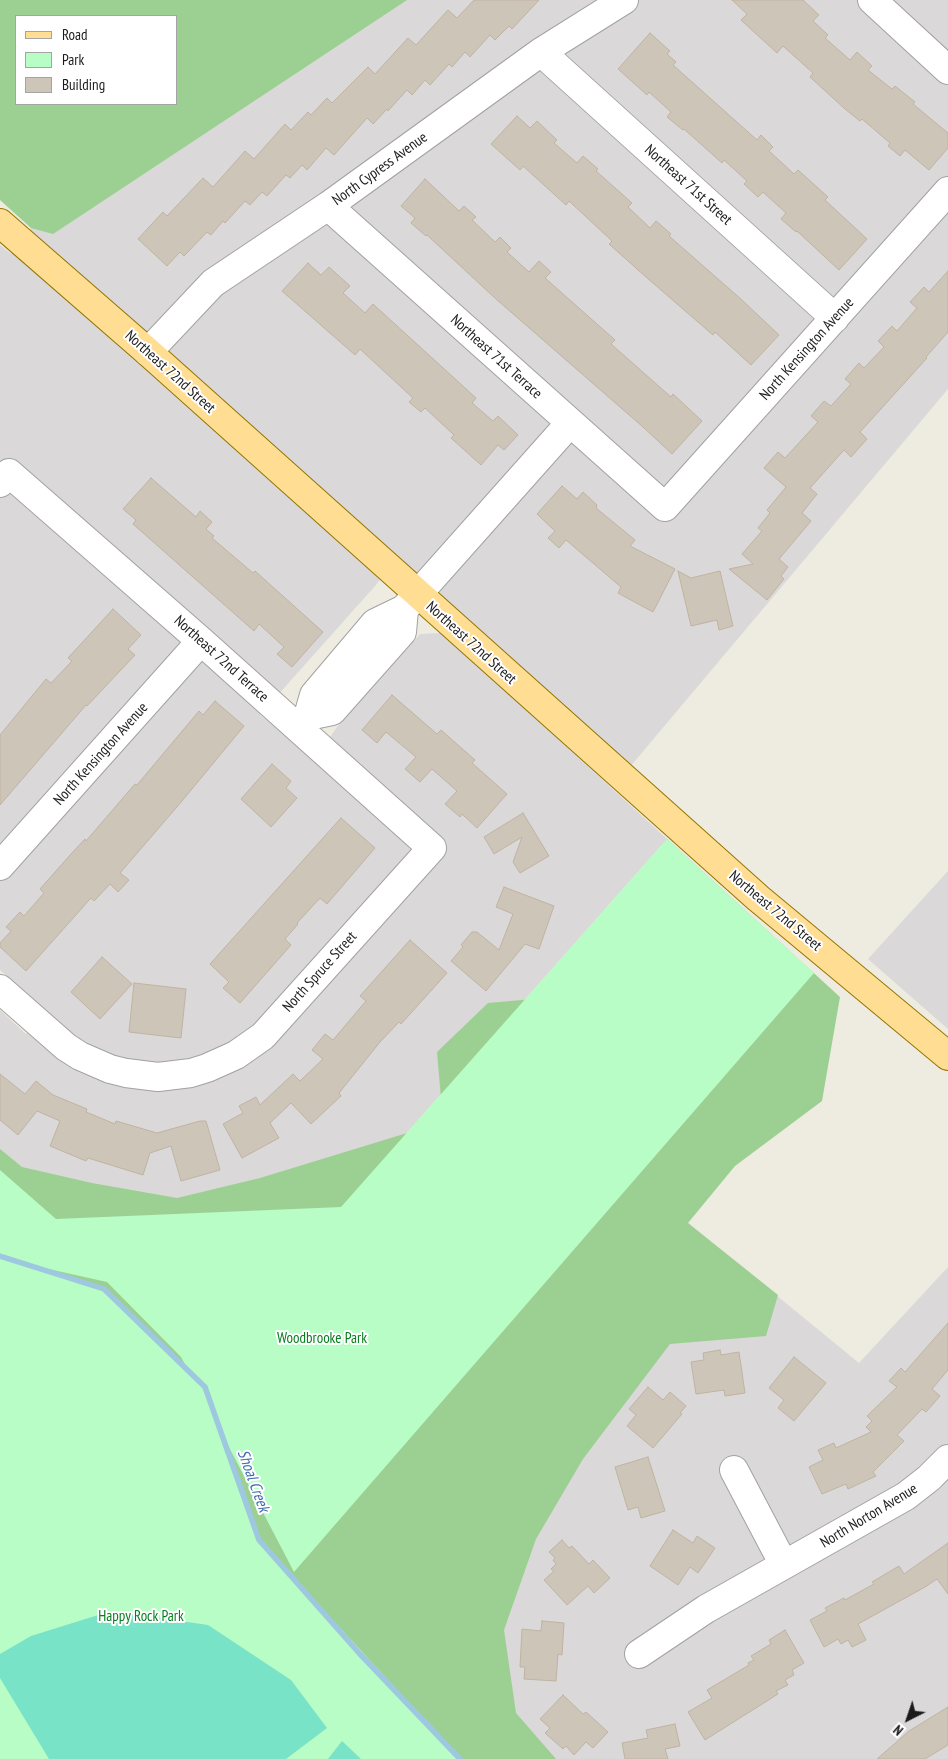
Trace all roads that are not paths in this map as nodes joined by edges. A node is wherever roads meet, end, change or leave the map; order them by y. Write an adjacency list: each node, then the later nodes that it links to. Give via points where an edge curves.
1 (624, 0): 3 (street, North Cypress Avenue)
2 (872, 0): 4 (street)
3 (541, 52): 6 (street, North Cypress Avenue); 8 (street, Northeast 71st Street)
4 (948, 70)
5 (948, 190): 8 (street, North Kensington Avenue)
6 (328, 206): 9 (street, North Cypress Avenue, via 213,283); 10 (street, Northeast 71st Terrace)
7 (0, 223): 9 (main road, Northeast 72nd Street)
8 (835, 318): 12 (street, North Kensington Avenue)
9 (148, 352): 13 (main road, Northeast 72nd Street)
10 (570, 423): 12 (street, Northeast 71st Terrace); 13 (street)
11 (4, 478): 14 (street, Northeast 72nd Terrace)
12 (665, 507)
13 (411, 602): 15 (street, via 375,623 314,695); 19 (main road, Northeast 72nd Street)
14 (201, 641): 15 (street, Northeast 72nd Terrace); 17 (street, North Kensington Avenue)
15 (303, 722): 16 (street, Northeast 72nd Terrace)
16 (432, 848): 18 (street, North Spruce Street, via 263,1036 236,1055 191,1073 134,1074 95,1063 66,1047)
17 (0, 866)
18 (0, 989)
19 (948, 1056)
20 (948, 1459): 22 (street, North Norton Avenue, via 906,1496)
21 (734, 1470): 22 (street)
22 (784, 1565): 23 (street, North Norton Avenue, via 706,1609)
23 (639, 1654)

